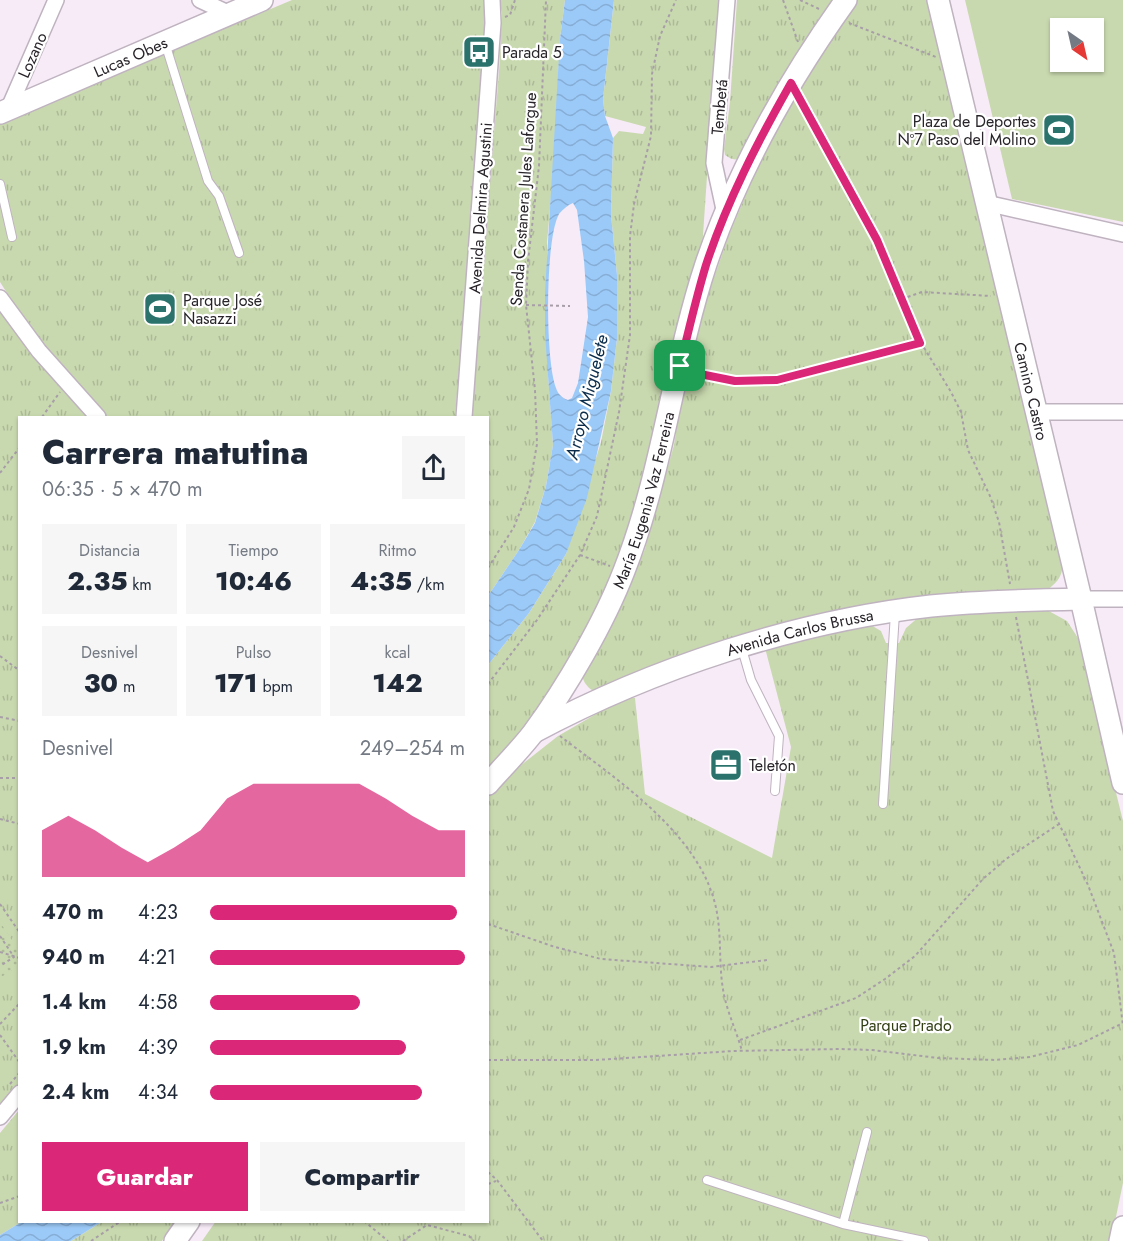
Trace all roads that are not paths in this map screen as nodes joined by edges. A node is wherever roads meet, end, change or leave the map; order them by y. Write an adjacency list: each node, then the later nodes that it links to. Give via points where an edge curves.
1 (56, 0): 10 (street, Lozano)
2 (200, 0): 8 (street)
3 (262, 0): 8 (street, Lucas Obes)
4 (492, 0): 21 (street, Avenida Delmira Agustini)
5 (727, 0): 13 (street, Tembetá, via 714,163)
6 (939, 0): 12 (street, Camino Castro)
7 (840, 8): 13 (street, María Eugenia Vaz Ferreira, via 791,83)
8 (230, 14): 9 (street, Lucas Obes)
9 (164, 43): 10 (street, Lucas Obes); 16 (lane, via 208,181 219,196)
10 (4, 112)
11 (0, 184): 15 (lane)
12 (986, 203): 14 (street); 18 (street, Camino Castro)
13 (725, 214): 26 (street, María Eugenia Vaz Ferreira, via 706,265 640,523 624,571)
14 (1123, 234)
15 (12, 237)
16 (239, 253)
17 (0, 298): 20 (street, via 39,351)
18 (1037, 412): 19 (street); 22 (street, Camino Castro)
19 (1123, 412)
20 (97, 416)
21 (464, 416)
22 (1081, 599): 23 (street); 24 (street, Avenida Carlos Brussa, via 964,603); 28 (street, Camino Castro)
23 (1123, 599)
24 (895, 612): 25 (street, Avenida Carlos Brussa); 30 (lane)
25 (741, 647): 26 (street, Avenida Carlos Brussa, via 643,682); 29 (lane, via 751,680 778,736)
26 (540, 729): 27 (street, María Eugenia Vaz Ferreira)
27 (489, 783)
28 (1123, 783)
29 (775, 791)
30 (883, 804)
31 (18, 1095): 32 (street)
32 (0, 1117)
33 (867, 1132): 36 (lane)
34 (706, 1180): 36 (lane)
35 (188, 1223): 38 (street)
36 (843, 1224): 39 (lane)
37 (1123, 1227): 40 (street)
38 (175, 1241)
39 (924, 1241)
40 (1120, 1241)

